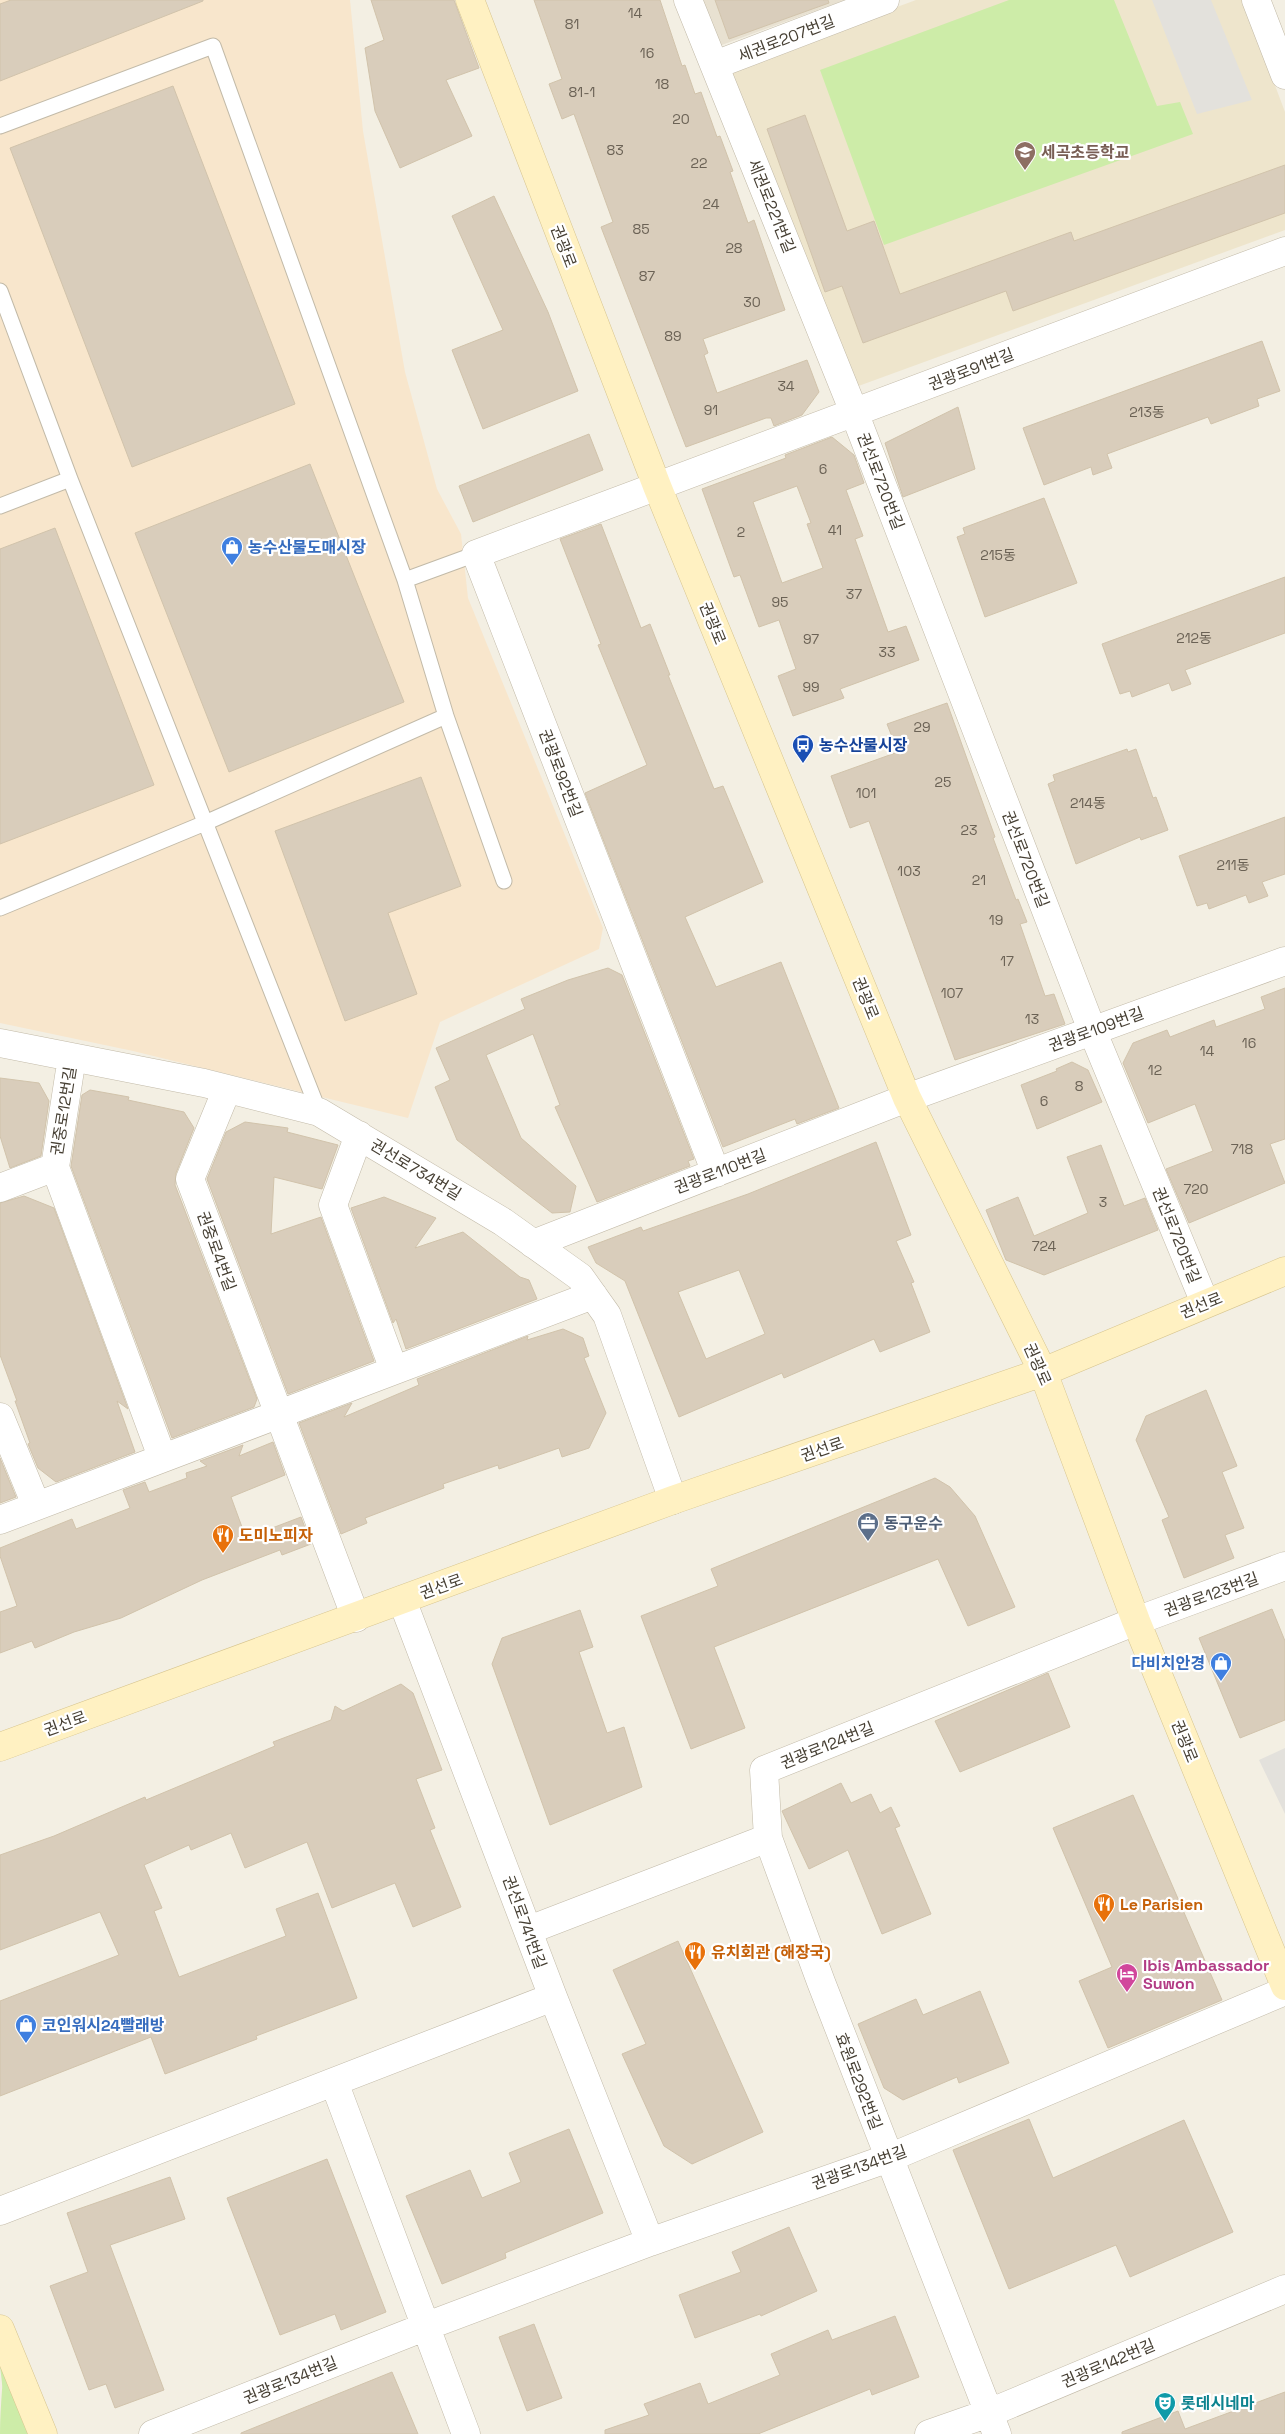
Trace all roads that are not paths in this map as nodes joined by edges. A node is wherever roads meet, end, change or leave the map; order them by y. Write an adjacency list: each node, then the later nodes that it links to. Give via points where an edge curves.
1 (470, 0): 13 (street, 권광로)
2 (688, 0): 6 (street, 세권로221번길)
3 (885, 0): 6 (street, 세권로207번길)
4 (1256, 0): 5 (street)
5 (1279, 41): 7 (street)
6 (715, 65): 11 (street, 세권로221번길)
7 (1285, 76)
8 (0, 126): 16 (lane, via 213,46)
9 (1285, 251): 11 (street, 권광로91번길)
10 (0, 291): 12 (lane)
11 (854, 412): 13 (street, 권광로91번길); 22 (street, 권선로720번길)
12 (70, 479): 14 (lane); 18 (lane)
13 (657, 486): 15 (street); 26 (street, 권광로)
14 (0, 506)
15 (476, 554): 16 (lane); 30 (street, 권광로92번길)
16 (405, 580): 17 (lane)
17 (446, 716): 18 (lane); 19 (lane)
18 (205, 824): 20 (lane); 27 (lane)
19 (504, 881)
20 (0, 908)
21 (1285, 960): 22 (street, 권광로109번길)
22 (1092, 1030): 26 (street, 권광로109번길); 35 (street, 권선로720번길)
23 (0, 1043): 24 (street, 권선로734번길)
24 (72, 1057): 25 (street, 권선로734번길); 29 (street, 권중로12번길)
25 (228, 1089): 27 (street, 권선로734번길); 38 (street, 권중로4번길, via 190,1179)
26 (907, 1098): 30 (street, 권광로110번길); 37 (street, 권광로)
27 (319, 1112): 28 (street, 권선로734번길)
28 (359, 1135): 32 (street, 권선로734번길, via 495,1217); 36 (street, via 333,1205)
29 (55, 1167): 31 (street, 권중로12번길); 40 (street)
30 (716, 1173): 32 (street, 권광로110번길)
31 (0, 1188)
32 (533, 1244): 34 (street, 권선로734번길, via 580,1278)
33 (1285, 1271): 35 (street, 권선로)
34 (593, 1295): 36 (street); 41 (street, 권선로734번길, via 607,1315)
35 (1205, 1304): 37 (street, 권선로)
36 (394, 1370): 38 (street)
37 (1043, 1372): 41 (street, 권선로); 47 (street, 권광로)
38 (278, 1414): 40 (street); 46 (street)
39 (0, 1417): 42 (street)
40 (162, 1458): 42 (street)
41 (673, 1500): 45 (street, 권선로)
42 (36, 1505): 43 (street)
43 (0, 1520)
44 (1285, 1566): 47 (street, 권광로123번길)
45 (402, 1600): 46 (street, 권선로); 50 (street, 권선로741번길)
46 (356, 1618): 48 (street, 권선로)
47 (1136, 1621): 49 (street, 권광로124번길, via 764,1770); 51 (street, 권광로)
48 (0, 1747)
49 (768, 1838): 50 (street); 55 (street, 효원로292번길)
50 (529, 1930): 53 (street, 권선로741번길)
51 (1285, 1986)
52 (1285, 1991): 55 (street, 권광로134번길)
53 (552, 1997): 54 (street); 57 (street, 권선로741번길)
54 (334, 2082): 56 (street); 59 (street)
55 (889, 2158): 57 (street, 권광로134번길); 61 (street, 효원로292번길)
56 (0, 2211)
57 (650, 2242): 59 (street, 권광로134번길)
58 (1285, 2290): 61 (street, 권광로142번길)
59 (427, 2326): 63 (street, 권광로134번길); 64 (street)
60 (0, 2329): 62 (street)
61 (993, 2423): 65 (street, 권광로142번길)
62 (43, 2434)
63 (153, 2434)
64 (466, 2434)
65 (930, 2434)

